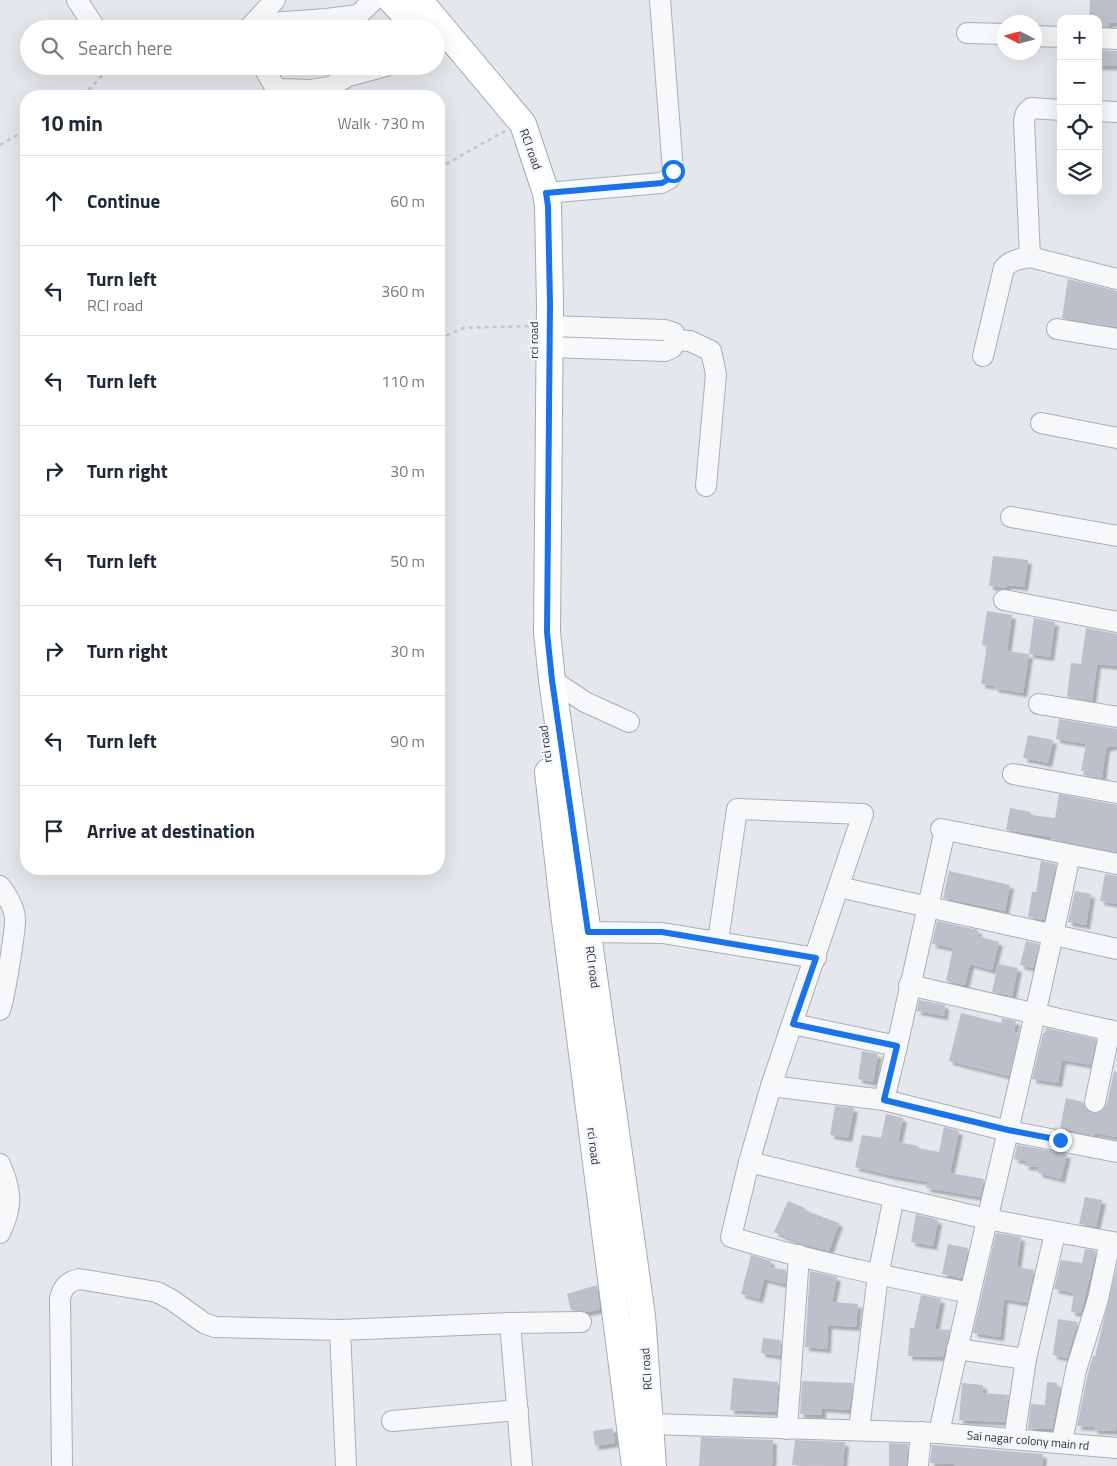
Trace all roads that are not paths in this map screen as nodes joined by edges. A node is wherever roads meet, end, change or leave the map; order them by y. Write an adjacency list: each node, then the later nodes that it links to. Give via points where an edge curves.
1 (78, 0): 7 (street)
2 (275, 0): 8 (street)
3 (374, 0): 9 (street, via 358,16)
4 (391, 0): 10 (main road)
5 (419, 0): 11 (main road, RCI road)
6 (660, 0): 27 (street, via 673,171 669,179 662,183)
7 (90, 20)
8 (258, 20)
9 (318, 20)
10 (410, 20)
11 (436, 20)
12 (445, 31): 27 (main road, RCI road, via 523,124)
13 (967, 33): 14 (street)
14 (997, 34)
15 (1042, 36): 16 (street)
16 (1057, 37)
17 (1102, 38): 18 (street)
18 (1117, 39)
19 (445, 58): 31 (main road, rci road, via 491,110 517,147 529,196)
20 (267, 75): 22 (street, via 276,89)
21 (352, 75): 23 (street, via 330,88)
22 (311, 90)
23 (311, 90)
24 (1057, 110): 28 (street, via 1031,108 1024,121)
25 (1102, 111): 26 (street)
26 (1117, 112)
27 (546, 193): 31 (main road, RCI road)
28 (1030, 257): 29 (street); 33 (street, via 1017,259 1004,268)
29 (1117, 279)
30 (1057, 329): 32 (street)
31 (544, 333): 36 (main road, RCI road); 37 (street, via 666,330 674,333 676,340 690,341 711,351 716,374)
32 (1117, 339)
33 (983, 356)
34 (1041, 423): 35 (street)
35 (1117, 438)
36 (540, 474): 42 (main road, RCI road); 59 (main road, rci road, via 531,592 536,675)
37 (706, 486)
38 (1011, 517): 39 (street)
39 (1117, 536)
40 (1004, 600): 41 (street)
41 (1117, 622)
42 (552, 680): 45 (street, via 585,702); 53 (main road, RCI road)
43 (1039, 704): 44 (street)
44 (1117, 717)
45 (629, 722)
46 (1013, 774): 47 (street)
47 (1117, 793)
48 (1070, 855): 49 (street); 52 (street, via 943,829); 54 (street)
49 (1117, 864)
50 (0, 886): 60 (street, via 15,918)
51 (839, 887): 52 (street); 55 (street, via 863,814 737,809); 57 (street)
52 (928, 908): 54 (street); 58 (street)
53 (588, 932): 55 (street, via 662,932); 59 (main road, RCI road)
54 (1054, 936): 56 (street); 61 (street)
55 (718, 941): 57 (street)
56 (1117, 949)
57 (816, 958): 62 (street)
58 (910, 985): 61 (street); 64 (street)
59 (586, 999): 87 (main road, RCI road, via 642,1316); 97 (main road, rci road)
60 (0, 1010)
61 (1036, 1014): 63 (street); 68 (street)
62 (793, 1024): 64 (street); 65 (street)
63 (1114, 1031): 67 (street)
64 (897, 1046): 66 (street)
65 (771, 1086): 66 (street); 70 (street)
66 (884, 1100): 68 (street)
67 (1095, 1102)
68 (1008, 1130): 69 (street); 73 (street)
69 (1117, 1152)
70 (749, 1162): 72 (street); 77 (street, via 731,1237)
71 (0, 1164): 74 (street, via 10,1195 9,1213)
72 (894, 1198): 73 (street); 78 (street)
73 (987, 1219): 75 (street); 79 (street)
74 (0, 1233)
75 (1056, 1233): 76 (street); 84 (street)
76 (1114, 1243): 92 (street, via 1076,1370)
77 (799, 1256): 78 (street); 88 (street)
78 (878, 1275): 79 (street); 89 (street)
79 (970, 1293): 83 (street)
80 (581, 1322): 81 (street)
81 (510, 1323): 82 (street); 85 (street)
82 (340, 1330): 94 (street, via 215,1327 157,1292 79,1279 69,1282 60,1298); 95 (street)
83 (957, 1349): 84 (street); 90 (street)
84 (1026, 1359): 91 (street)
85 (518, 1410): 86 (street); 96 (street)
86 (392, 1421)
87 (650, 1424): 88 (street, Sai nagar colony main rd); 98 (main road, RCI road)
88 (787, 1429): 89 (street, Sai nagar colony main rd)
89 (859, 1430): 90 (street, Sai nagar colony main rd)
90 (930, 1433): 91 (street, Sai nagar colony main rd); 99 (street)
91 (1014, 1439): 92 (street, Sai nagar colony main rd)
92 (1062, 1442): 93 (street, Sai nagar colony main rd)
93 (1117, 1448)
94 (62, 1466)
95 (346, 1466)
96 (522, 1466)
97 (635, 1466)
98 (653, 1466)
99 (918, 1466)

